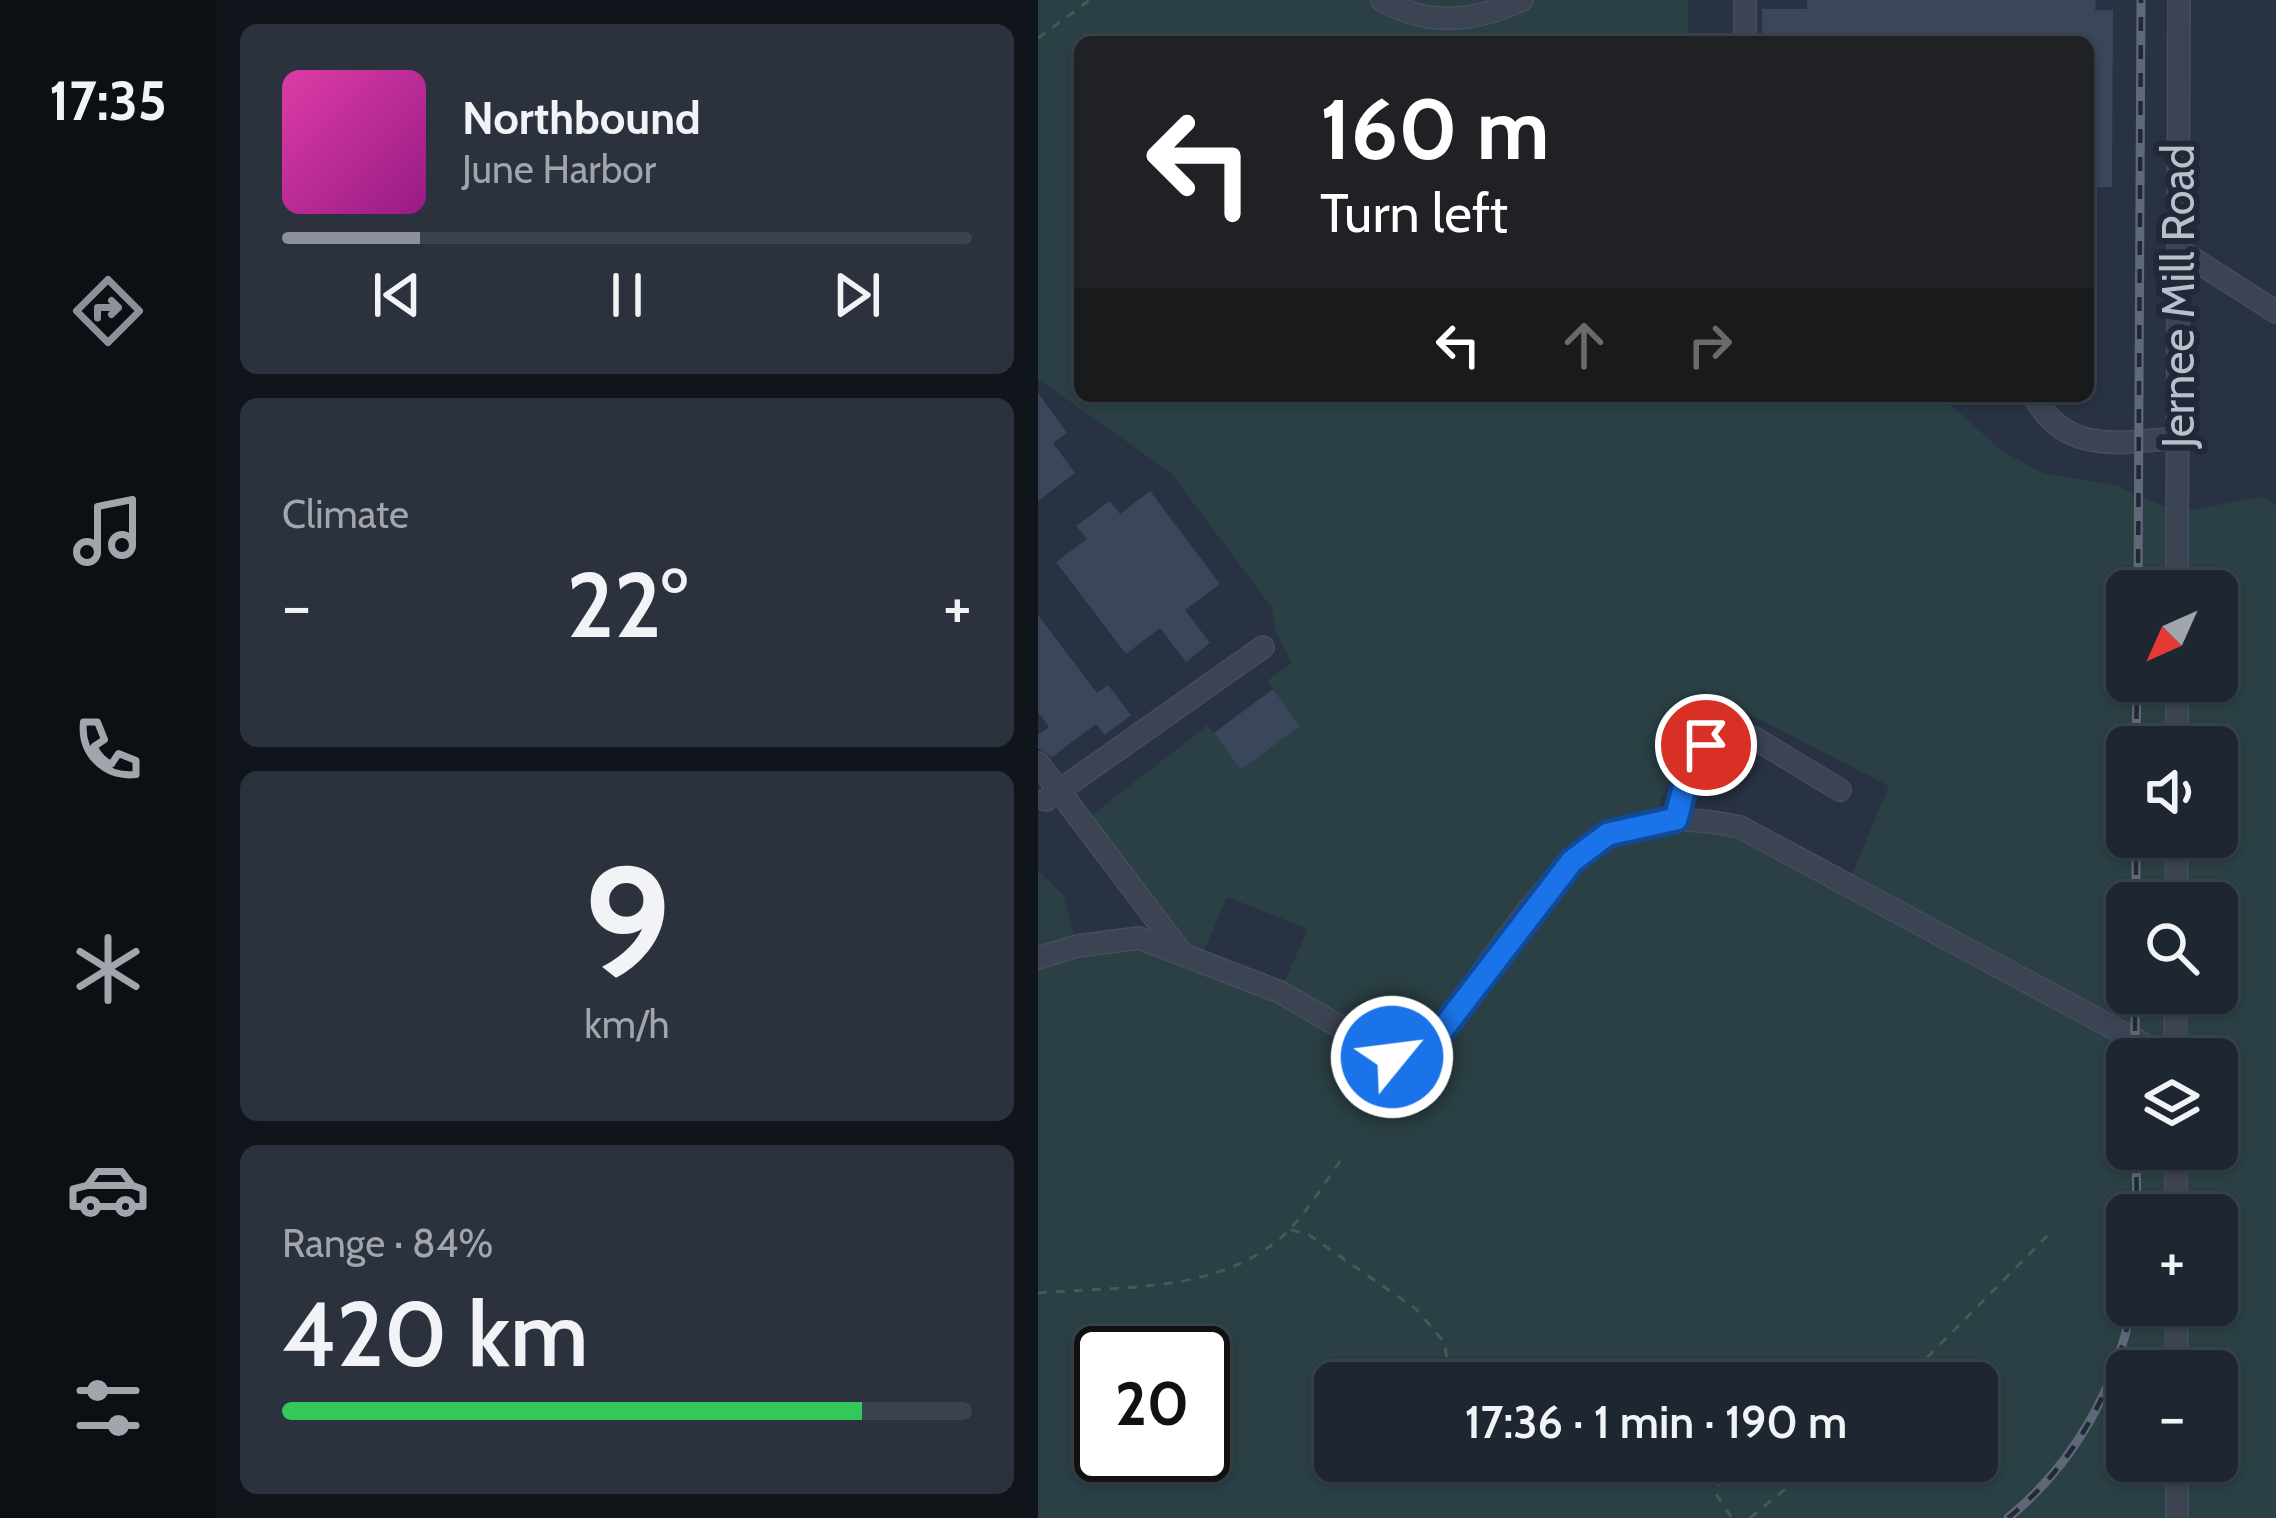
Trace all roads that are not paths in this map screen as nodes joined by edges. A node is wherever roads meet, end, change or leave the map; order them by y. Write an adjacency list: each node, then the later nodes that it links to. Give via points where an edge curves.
1 (1382, 0): 2 (street, via 1408,14 1465,20)
2 (1522, 0)
3 (1745, 0): 5 (street)
4 (2179, 0): 6 (street, Jernee Mill Road)
5 (1745, 36)
6 (2179, 250): 7 (street); 9 (street, Jernee Mill Road)
7 (2276, 312)
8 (2037, 402): 9 (street, via 2048,424 2071,436)
9 (2177, 438): 10 (street, Jernee Mill Road)
10 (2177, 570)
11 (1263, 647): 14 (street)
12 (1038, 763): 14 (street)
13 (1840, 790): 15 (street, via 1727,729 1711,737 1688,773)
14 (1053, 795): 16 (street)
15 (1676, 819): 16 (street, via 1608,834 1572,861 1417,1052 1392,1057 1280,992); 18 (street, via 1740,826)
16 (1180, 951): 17 (street, via 1139,938)
17 (1038, 958)
18 (2134, 1038)
19 (2177, 1482): 20 (street)
20 (2177, 1518)

